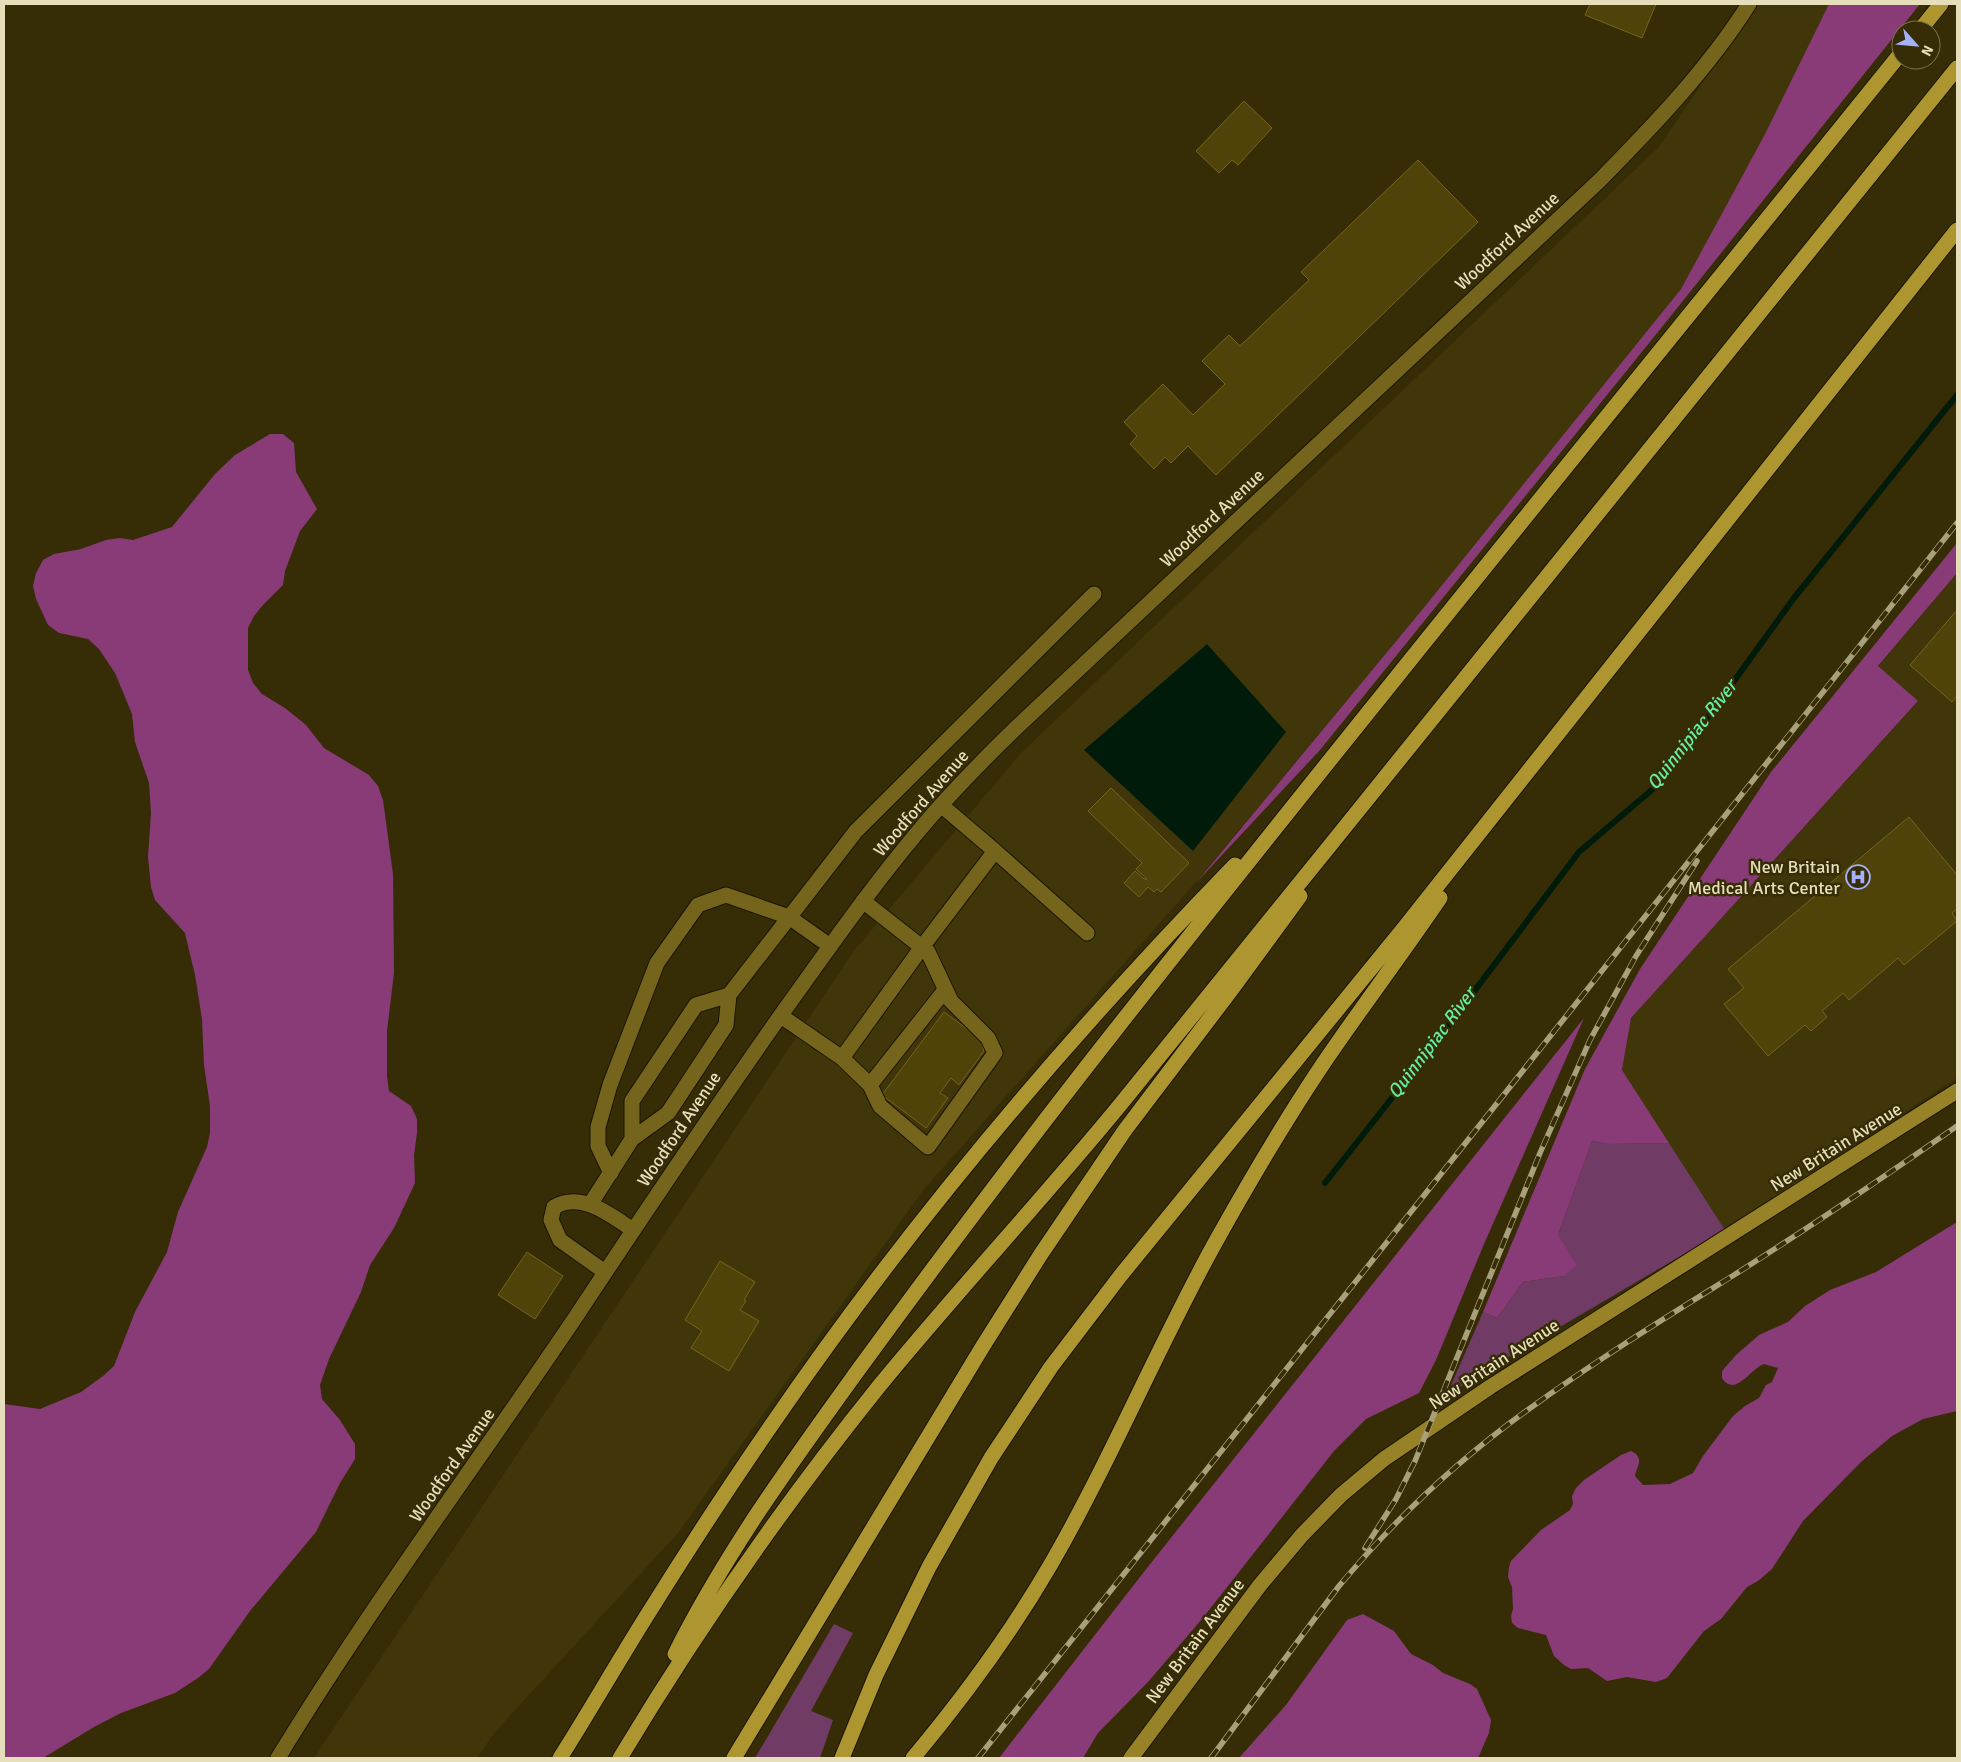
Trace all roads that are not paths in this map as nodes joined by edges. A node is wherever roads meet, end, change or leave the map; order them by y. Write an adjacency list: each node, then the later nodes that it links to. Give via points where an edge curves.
1 (1749, 4): 8 (street, Woodford Avenue, via 1654,126 1600,181 1018,726)
2 (1941, 4): 3 (highway)
3 (1928, 20)
4 (1891, 65): 9 (highway)
5 (1957, 68): 10 (highway)
6 (1957, 230): 11 (highway)
7 (1094, 594): 14 (street, via 856,831)
8 (941, 805): 12 (street); 13 (street, Woodford Avenue)
9 (1293, 807): 29 (highway, via 1015,1159 826,1414 719,1574 680,1646); 31 (highway, via 1122,985 902,1248 807,1375 731,1485)
10 (1339, 833): 29 (highway, via 1116,1109 873,1394 750,1559); 33 (highway, via 1288,913 1124,1130 1041,1254)
11 (1474, 841): 34 (highway, via 1127,1267 1029,1399 929,1567 880,1667); 35 (highway, via 1439,899 1323,1064 1262,1159 1186,1298 1084,1503 1037,1588 988,1661)
12 (995, 851): 15 (street); 17 (street)
13 (863, 901): 16 (street, Woodford Avenue); 17 (street)
14 (789, 917): 16 (street); 19 (street); 25 (street, via 726,895 698,905 662,956 610,1085 598,1127 598,1146)
15 (1087, 933)
16 (830, 946): 20 (street, Woodford Avenue)
17 (922, 947): 18 (street, via 928,952); 21 (street)
18 (945, 990): 22 (street); 22 (street, via 951,1001 988,1038 995,1053 928,1146 880,1106)
19 (729, 995): 24 (street, via 726,1025 668,1113); 24 (street, via 696,1005 632,1101)
20 (781, 1016): 21 (street); 27 (street, Woodford Avenue)
21 (842, 1058): 22 (street)
22 (870, 1085)
23 (1957, 1091): 36 (main road, New Britain Avenue, via 1490,1387 1384,1459 1341,1495 1302,1535 1260,1585)
24 (632, 1139): 25 (street)
25 (611, 1173): 26 (street)
26 (591, 1204): 27 (street); 28 (street, via 564,1202 554,1207 550,1220 560,1240)
27 (633, 1230): 28 (street, Woodford Avenue)
28 (605, 1272): 30 (street, Woodford Avenue, via 332,1673)
29 (654, 1704): 32 (highway)
30 (278, 1758)
31 (560, 1758)
32 (620, 1758)
33 (734, 1758)
34 (842, 1758)
35 (913, 1758)
36 (1131, 1758)

